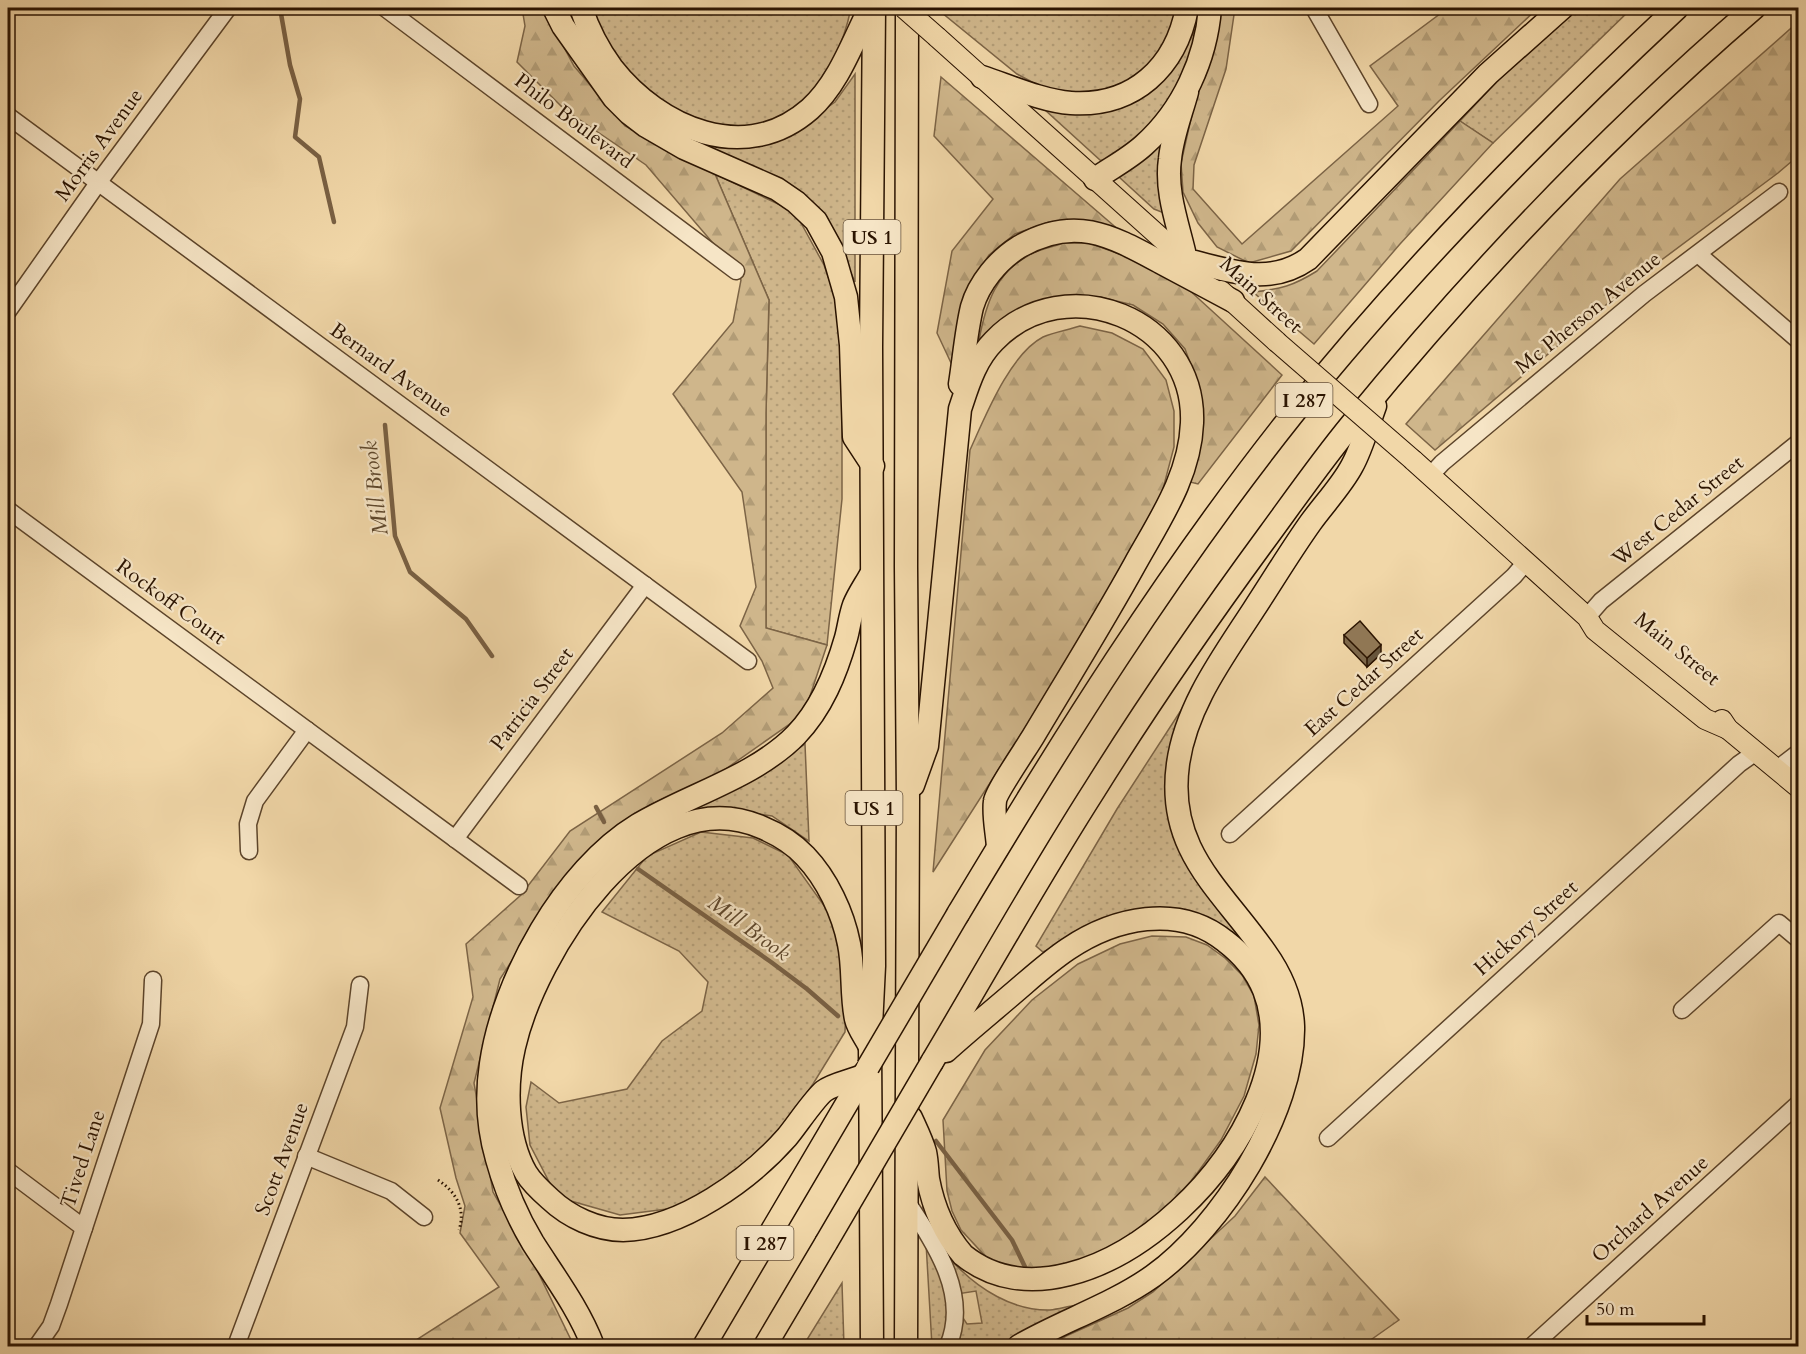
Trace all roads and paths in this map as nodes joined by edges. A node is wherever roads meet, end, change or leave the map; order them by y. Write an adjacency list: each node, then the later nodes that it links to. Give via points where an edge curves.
1 (228, 8): 18 (street, Morris Avenue)
2 (385, 8): 22 (street, Philo Boulevard)
3 (554, 8): 29 (highway, via 614,98 629,113 684,148 777,189 816,221 833,252 846,297 854,437)
4 (580, 8): 5 (highway, via 602,54 644,99 702,132 739,138 775,130 812,107 837,74)
5 (872, 8): 29 (highway, US 1)
6 (905, 8): 13 (main road, Main Street, bridge); 42 (highway, US 1)
7 (1187, 8): 13 (highway, via 1179,38 1161,67 1149,80 1119,97 1070,103)
8 (1210, 8): 14 (highway)
9 (1314, 8): 15 (street)
10 (1562, 8): 21 (highway, via 1488,75 1297,267 1257,275)
11 (1677, 8): 45 (highway, I 287, via 1529,150 1406,282 1292,415 1134,631)
12 (1755, 8): 26 (highway, I 287, via 1652,101 1579,174)
13 (982, 77): 17 (main road, Main Street)
14 (1187, 92): 17 (highway, via 1143,146); 21 (highway, via 1172,145 1169,178)
15 (1369, 104)
16 (8, 116): 18 (street, Bernard Avenue)
17 (1095, 179): 21 (main road, Main Street)
18 (98, 183): 24 (street, Morris Avenue); 34 (street, Bernard Avenue)
19 (1779, 192): 20 (street, Mc Pherson Avenue)
20 (1698, 254): 25 (street); 30 (street, Mc Pherson Avenue, via 1644,294)
21 (1186, 260): 23 (main road, Main Street)
22 (736, 271)
23 (1233, 301): 27 (highway, via 1119,240 1075,230 1044,236 1013,251 980,290 969,324); 30 (main road, Main Street, bridge)
24 (8, 311)
25 (1798, 340)
26 (1381, 389): 52 (highway, I 287, via 1311,476 1152,701 1093,791); 72 (highway, via 1352,466 1306,529 1204,689 1178,761 1177,805 1189,848 1276,969 1291,1005 1292,1050 1281,1099 1237,1184 1179,1253 1133,1289)
27 (960, 409): 42 (highway, via 927,746); 45 (highway, via 972,371 994,341 1029,316 1060,307 1094,308 1143,326 1178,362 1191,401 1190,443 1177,490 995,800)
28 (1798, 443): 35 (street, West Cedar Street, via 1601,601)
29 (873, 466): 33 (highway, US 1)
30 (1430, 476): 32 (main road, Main Street)
31 (8, 510): 37 (street, Rockoff Court)
32 (1526, 562): 35 (main road, Main Street); 43 (street, East Cedar Street)
33 (873, 570): 53 (highway, US 1, via 874,966); 66 (highway, via 854,606 827,690 805,725 776,753 636,826 615,841 576,881 540,934 507,1004 497,1034 488,1095 496,1158 531,1239 579,1314)
34 (645, 585): 36 (street, Bernard Avenue); 44 (street, Patricia Street)
35 (1587, 617): 38 (main road, Main Street, via 1605,621 1716,712 1728,729)
36 (748, 661)
37 (307, 730): 44 (street, Rockoff Court); 46 (street, via 255,801 248,824)
38 (1756, 752): 40 (main road, Main Street); 56 (street, Hickory Street)
39 (1798, 753): 40 (street)
40 (1776, 770): 41 (main road, Main Street)
41 (1798, 787)
42 (908, 799): 55 (highway, US 1)
43 (1230, 834)
44 (455, 839): 47 (street, Rockoff Court)
45 (998, 846): 53 (highway, I 287, bridge)
46 (249, 851)
47 (519, 886)
48 (1798, 939): 51 (street, via 1779,923)
49 (153, 980): 62 (street, Tived Lane, via 151,1024)
50 (360, 985): 57 (street, Scott Avenue, via 356,1027)
51 (1682, 1010)
52 (953, 1036): 55 (highway, via 1068,949 1109,927 1154,918 1202,927 1237,950 1264,990 1272,1028 1268,1078 1261,1099 1241,1143 1204,1198 1174,1232 1137,1263 1089,1289 1049,1295 1007,1288 963,1256 943,1226 928,1180 925,1152); 68 (highway, I 287, bridge, via 933,1062)
53 (867, 1063): 53 (highway, via 856,1022 849,943 838,910 817,870 794,845 757,825 737,819 696,821 651,840 602,883 572,922 541,976 524,1016 514,1047 509,1106 518,1153 538,1188 582,1221 599,1227 634,1229 678,1218 749,1172 786,1138 824,1091); 67 (highway, I 287); 69 (highway, US 1)
54 (1798, 1104): 73 (street, Orchard Avenue)
55 (906, 1106): 60 (highway, US 1)
56 (1329, 1138)
57 (306, 1156): 61 (street, via 391,1191); 65 (street, Scott Avenue)
58 (8, 1171): 62 (street)
59 (438, 1180): 63 (path, via 449,1188 461,1207)
60 (907, 1202): 70 (highway, US 1); 71 (street, via 951,1281 955,1320)
61 (424, 1217)
62 (84, 1228): 64 (street, Tived Lane, via 51,1326)
63 (459, 1230)
64 (37, 1347)
65 (236, 1347)
66 (593, 1347)
67 (704, 1347)
68 (765, 1347)
69 (873, 1347)
70 (906, 1347)
71 (948, 1347)
72 (1019, 1347)
73 (1532, 1347)

